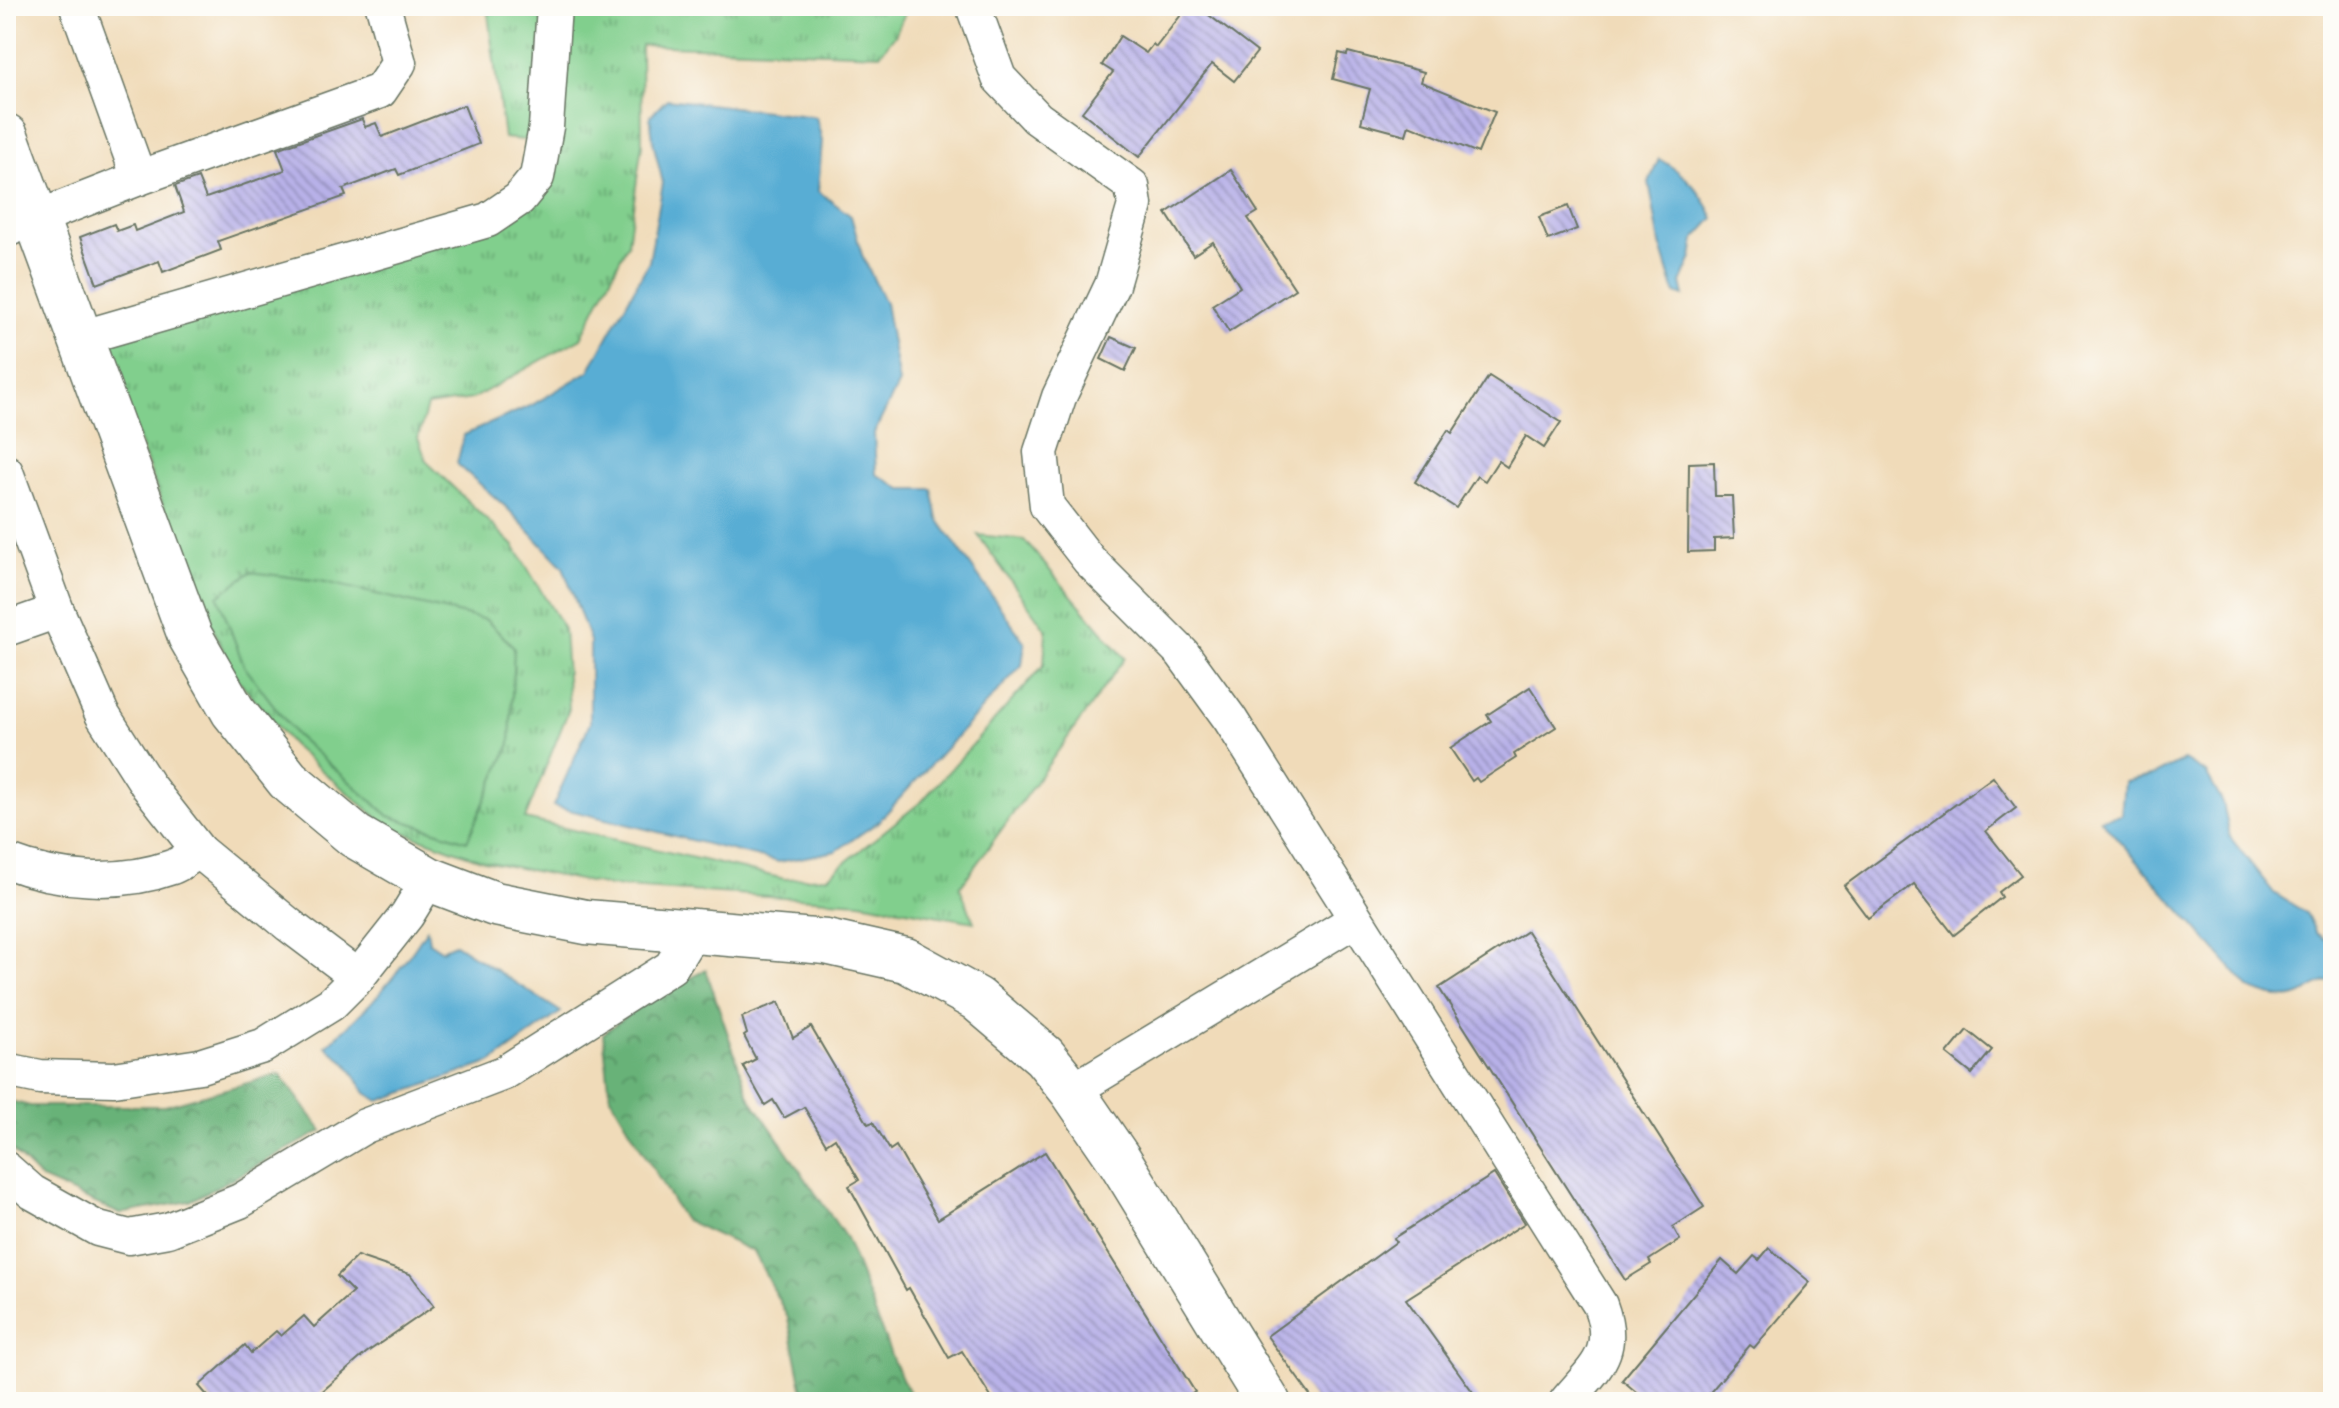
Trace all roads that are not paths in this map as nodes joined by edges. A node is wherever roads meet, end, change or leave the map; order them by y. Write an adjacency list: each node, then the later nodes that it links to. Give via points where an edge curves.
1 (78, 6): 6 (street)
2 (383, 6): 6 (street, via 399,63 380,91)
3 (554, 6): 8 (street, via 546,127 537,177 519,199 488,220)
4 (973, 6): 15 (street, via 999,78 1037,118 1132,186 1135,205 1112,285 1059,397 1041,452 1047,506 1089,560 1182,653 1230,719)
5 (6, 136): 7 (street)
6 (139, 178): 7 (street)
7 (21, 224): 8 (street)
8 (80, 338): 14 (street, via 190,636 233,711 288,780 355,836)
9 (6, 472): 10 (street)
10 (57, 611): 11 (street); 12 (street, via 102,714 148,786)
11 (6, 629)
12 (199, 851): 13 (street, via 174,867 115,880 39,874); 17 (street)
13 (6, 861)
14 (429, 879): 16 (street, via 495,904 586,922); 17 (street)
15 (1355, 920): 19 (street); 22 (street, via 1600,1305 1609,1328 1603,1358)
16 (692, 933): 19 (street, via 826,942 906,960 977,999 1044,1056); 20 (street, via 671,967 504,1073 365,1126 240,1201 168,1230 129,1237 98,1229 32,1192)
17 (358, 977): 18 (street, via 331,1004 263,1046 200,1066 114,1079 40,1077)
18 (6, 1070)
19 (1072, 1091): 21 (street)
20 (6, 1169)
21 (1268, 1402)
22 (1566, 1402)

